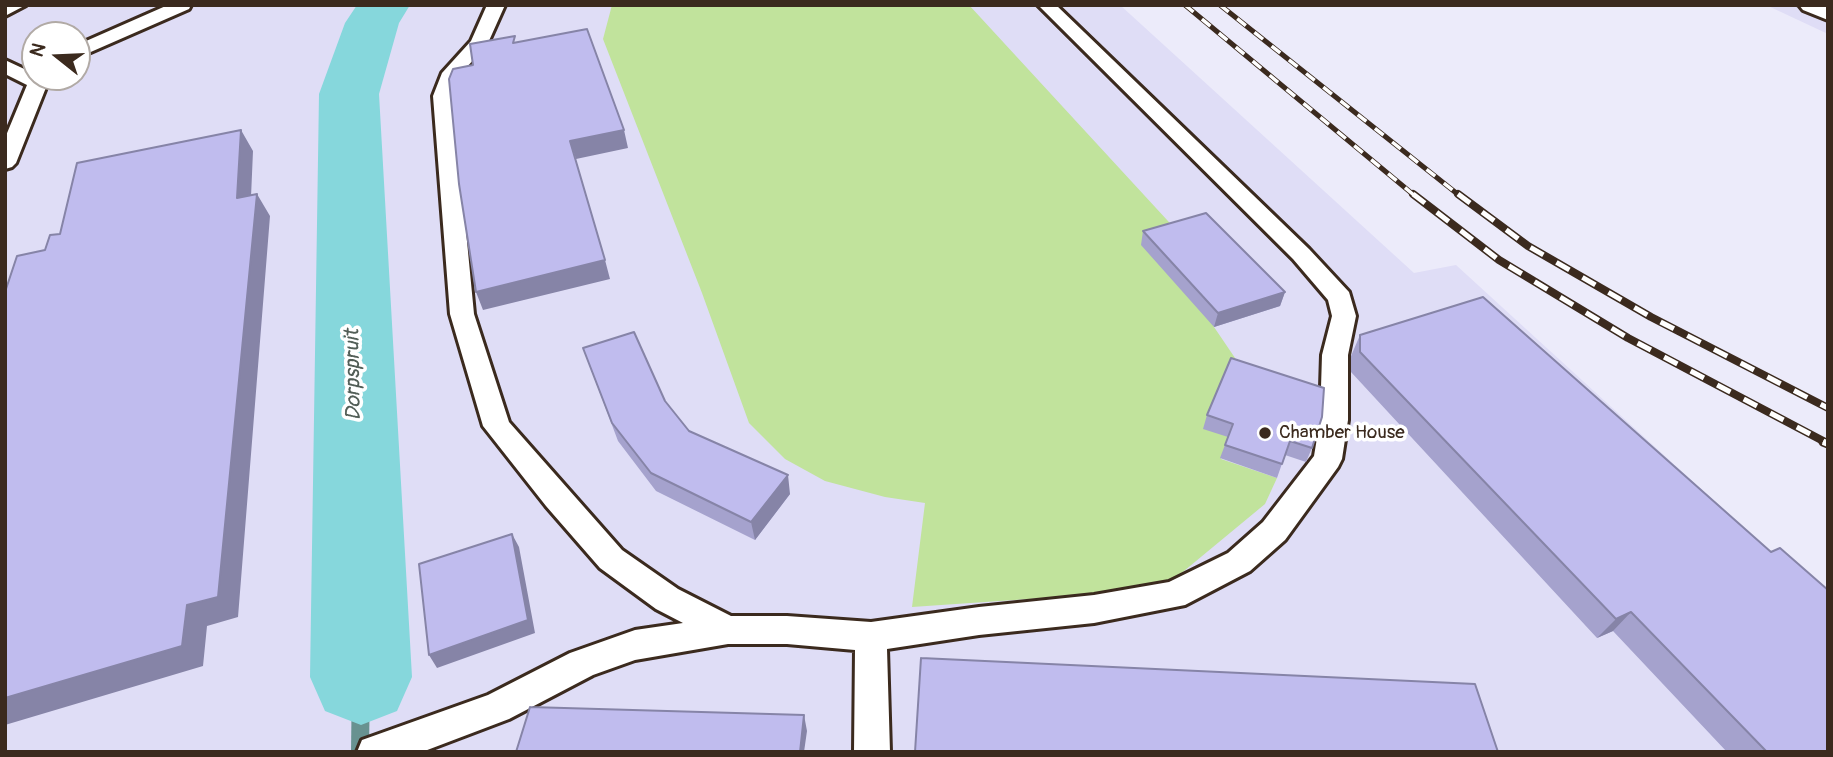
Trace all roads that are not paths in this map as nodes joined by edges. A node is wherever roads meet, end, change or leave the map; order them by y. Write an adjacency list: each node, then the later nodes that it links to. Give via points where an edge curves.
1 (18, 5): 6 (lane)
2 (183, 5): 8 (lane)
3 (496, 5): 11 (lane, via 479,43 451,73 443,96 462,314 498,426 611,559 667,599)
4 (1046, 5): 12 (lane, via 1340,298 1344,316 1335,355 1328,459 1274,531 1256,547 1239,562 1174,595)
5 (1812, 5): 7 (main road)
6 (5, 10)
7 (1828, 12)
8 (91, 46)
9 (36, 91): 10 (lane)
10 (5, 163)
11 (728, 630): 12 (lane); 13 (lane, via 635,645 582,664 497,708)
12 (871, 637): 14 (lane)
13 (382, 750)
14 (872, 752)

